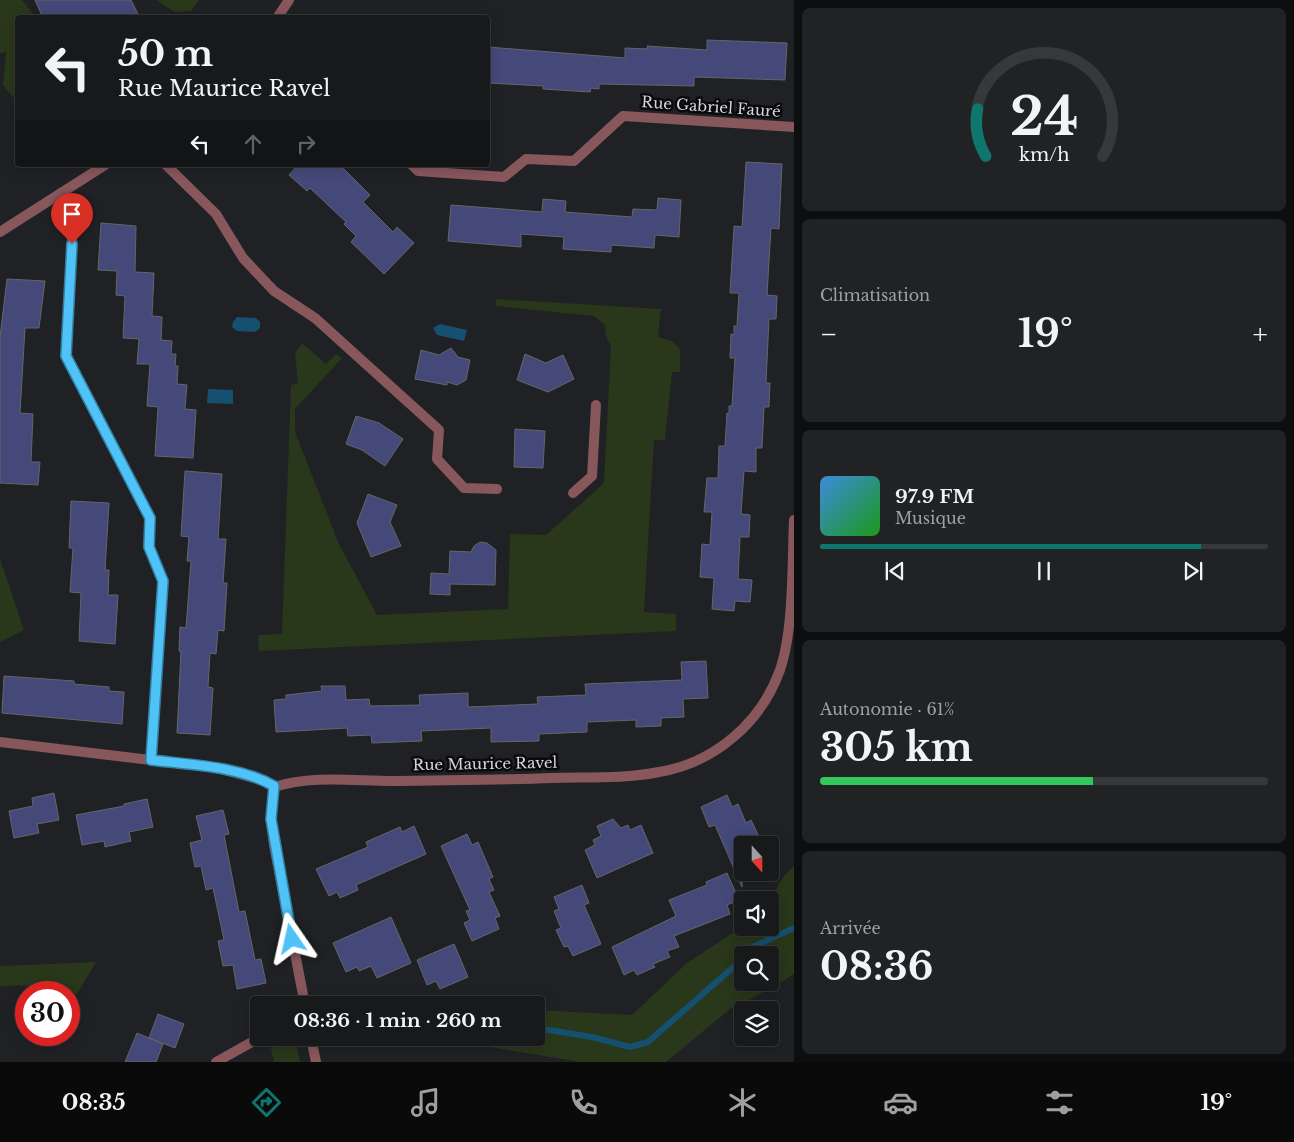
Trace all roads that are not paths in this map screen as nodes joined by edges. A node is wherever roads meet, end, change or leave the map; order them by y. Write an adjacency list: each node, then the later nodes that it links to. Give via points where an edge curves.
1 (288, 0): 2 (street)
2 (280, 15)
3 (794, 127): 6 (street, Rue Gabriel Fauré, via 623,116 574,161 526,159 504,177 418,170)
4 (102, 167): 7 (street)
5 (168, 167): 10 (street, via 216,214 243,258 274,291 315,318 439,430 437,459 464,488)
6 (414, 167)
7 (61, 194): 8 (street); 14 (street, via 72,218 66,356 150,518 149,547 163,581)
8 (0, 232)
9 (596, 405): 11 (street, via 592,476)
10 (497, 489)
11 (573, 493)
12 (794, 520): 15 (street, Rue Maurice Ravel, via 788,619 779,671 762,706 752,718 733,738 707,756 664,771 613,777 321,779)
13 (0, 742): 14 (street)
14 (151, 760): 15 (street, via 217,768)
15 (274, 786): 16 (street, via 271,819 274,845)
16 (303, 996)
17 (250, 1043): 19 (street)
18 (313, 1046): 20 (street)
19 (216, 1062)
20 (316, 1062)

